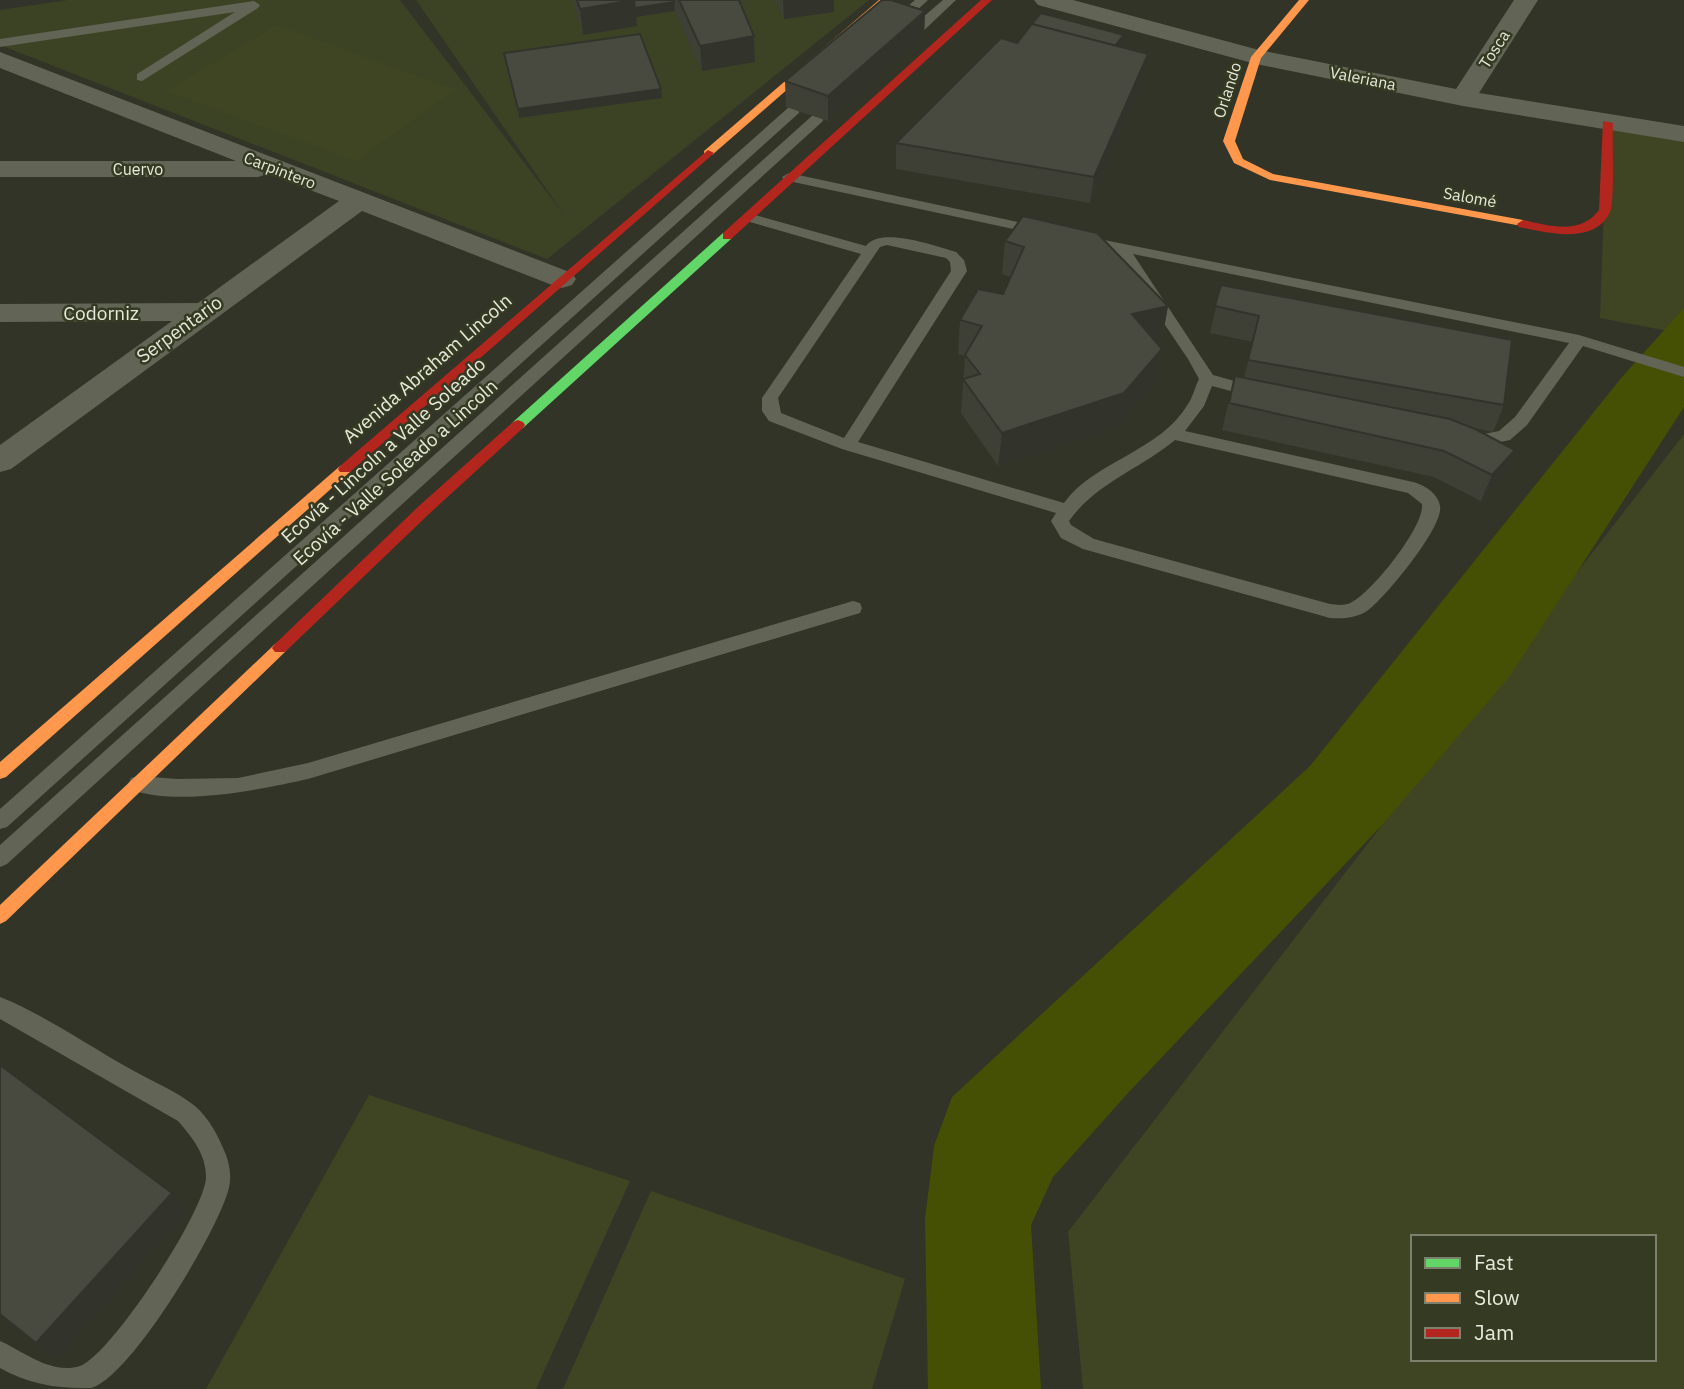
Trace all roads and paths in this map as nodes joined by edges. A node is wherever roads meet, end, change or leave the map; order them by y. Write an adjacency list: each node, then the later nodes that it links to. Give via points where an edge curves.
1 (886, 0): 28 (main road, Avenida Abraham Lincoln)
2 (922, 0): 9 (lane)
3 (950, 0): 10 (lane)
4 (987, 0): 23 (main road)
5 (1046, 0): 12 (street, Valeriana)
6 (1304, 0): 12 (main road, Orlando)
7 (1526, 0): 15 (street, Tosca)
8 (257, 2): 11 (lane); 14 (lane)
9 (892, 26)
10 (914, 33)
11 (0, 43)
12 (1256, 57): 15 (street, Valeriana); 20 (main road, Orlando, via 1229,141)
13 (0, 59): 22 (street, Carpintero)
14 (142, 77)
15 (1463, 98): 18 (street, Valeriana)
16 (794, 110): 43 (lane, Ecovía - Lincoln a Valle Soleado)
17 (818, 118): 44 (lane, Ecovía - Valle Soleado a Lincoln)
18 (1607, 123): 19 (street, Valeriana); 20 (main road, Salomé, via 1605,210 1592,227 1577,231 1270,177)
19 (1684, 134)
20 (1238, 163)
21 (0, 169): 22 (street, Cuervo)
22 (276, 169): 24 (street, Carpintero)
23 (789, 177): 25 (main road); 26 (lane)
24 (359, 200): 28 (street, Carpintero); 30 (street, Serpentario)
25 (748, 217): 27 (lane); 42 (main road, via 425,509)
26 (1121, 248): 31 (lane); 33 (lane)
27 (869, 251): 37 (lane, via 769,403 775,417 786,424); 37 (lane, via 877,242 892,241 951,256 960,271)
28 (562, 278): 41 (main road, Avenida Abraham Lincoln)
29 (0, 313): 30 (street, Codorniz)
30 (201, 313): 38 (street, Serpentario)
31 (1579, 340): 32 (lane); 36 (lane, via 1521,421 1504,436 1484,442)
32 (1684, 372)
33 (1207, 379): 34 (lane); 35 (lane, via 1202,399)
34 (1268, 396)
35 (1173, 434): 39 (lane); 39 (lane, via 1413,488 1428,499 1432,514 1368,600 1340,612 1079,541 1063,529 1060,521)
36 (1450, 440)
37 (848, 446): 39 (lane)
38 (0, 461)
39 (1066, 510)
40 (853, 608): 42 (lane, via 308,771 238,786)
41 (0, 772)
42 (138, 784): 45 (main road)
43 (0, 821)
44 (0, 858)
45 (0, 916)
46 (0, 1007): 47 (lane, via 186,1113 209,1138 218,1188 206,1220 118,1352 92,1376 70,1381 45,1379)
47 (0, 1354)

